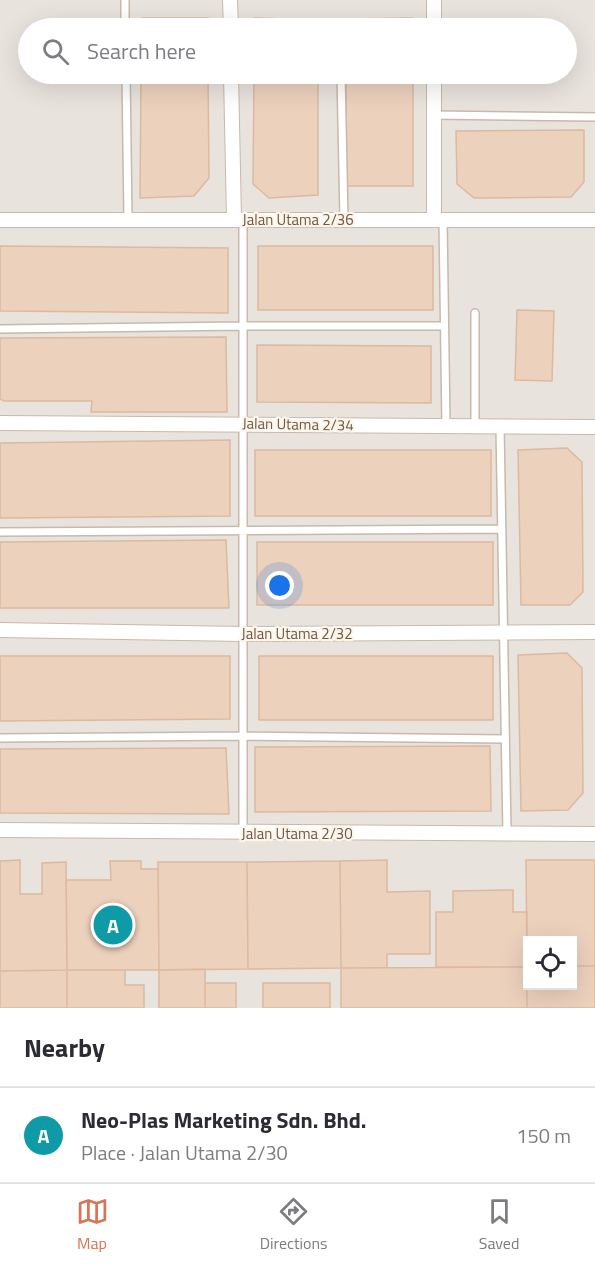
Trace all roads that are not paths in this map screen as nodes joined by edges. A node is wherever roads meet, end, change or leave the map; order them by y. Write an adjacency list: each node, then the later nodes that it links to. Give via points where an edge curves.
1 (125, 0): 4 (lane)
2 (230, 0): 5 (street)
3 (434, 0): 6 (street)
4 (125, 18)
5 (231, 18)
6 (434, 18)
7 (126, 84): 13 (lane)
8 (231, 84): 14 (street)
9 (340, 84): 15 (lane)
10 (434, 84): 11 (street)
11 (434, 115): 12 (lane); 16 (street)
12 (595, 117)
13 (128, 219): 14 (street, Jalan Utama 2/36); 17 (street, Jalan Utama 2/36)
14 (238, 219): 15 (street, Jalan Utama 2/36); 20 (lane)
15 (344, 219): 16 (street, Jalan Utama 2/36)
16 (439, 219): 18 (street, Jalan Utama 2/36); 21 (lane)
17 (0, 220)
18 (595, 220)
19 (475, 313): 26 (lane)
20 (243, 326): 21 (lane); 22 (lane); 24 (lane)
21 (444, 326): 25 (lane)
22 (0, 329)
23 (0, 423): 24 (street, Jalan Utama 2/34)
24 (243, 423): 25 (street, Jalan Utama 2/34); 30 (lane)
25 (446, 425): 26 (street, Jalan Utama 2/34)
26 (475, 426): 27 (street, Jalan Utama 2/34)
27 (500, 426): 28 (street, Jalan Utama 2/34); 29 (lane)
28 (595, 427)
29 (502, 529): 30 (lane); 34 (lane)
30 (243, 531): 31 (lane); 35 (lane)
31 (0, 532)
32 (0, 630): 35 (street, Jalan Utama 2/32)
33 (595, 632): 34 (street, Jalan Utama 2/32)
34 (504, 633): 35 (street, Jalan Utama 2/32); 38 (lane)
35 (243, 634): 36 (lane)
36 (243, 736): 37 (lane); 38 (lane); 40 (lane)
37 (0, 738)
38 (505, 739): 41 (lane)
39 (0, 830): 40 (street, Jalan Utama 2/30)
40 (243, 832): 41 (street, Jalan Utama 2/30)
41 (507, 834): 42 (street, Jalan Utama 2/30)
42 (595, 834)

